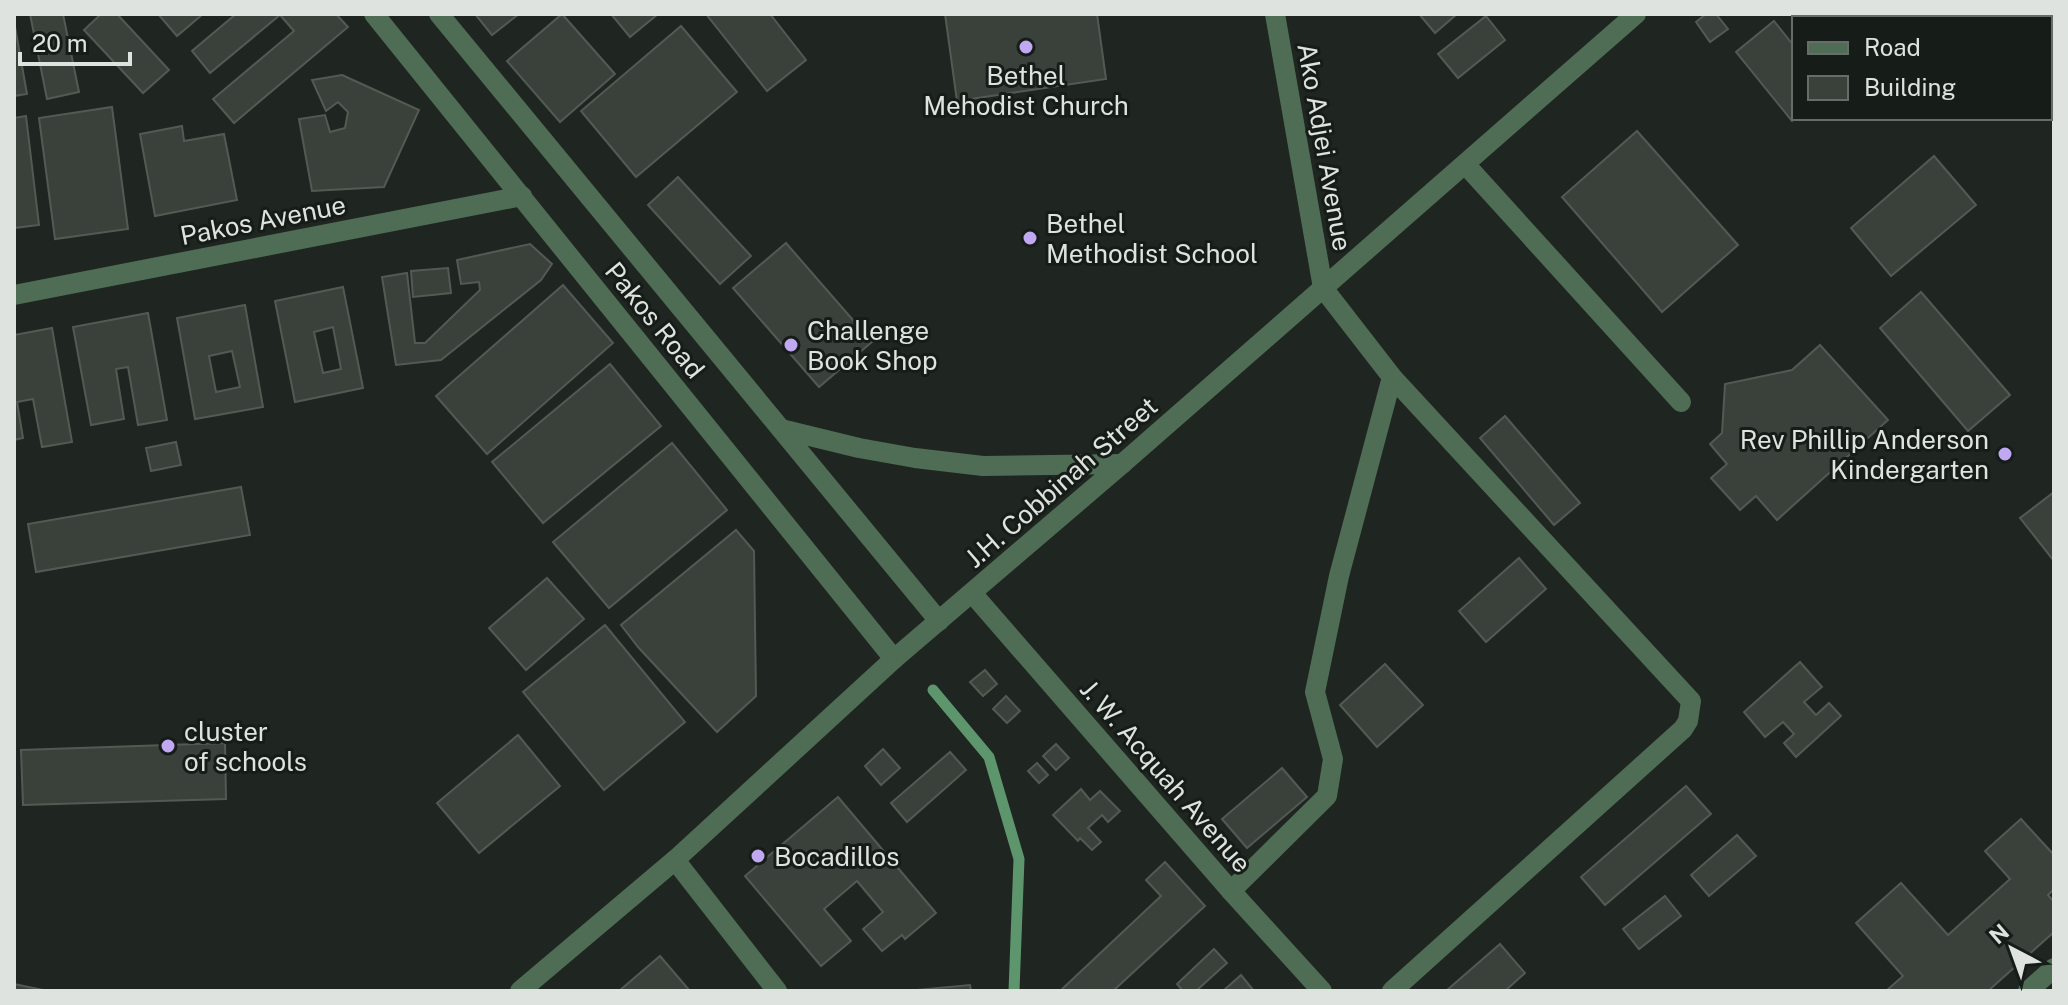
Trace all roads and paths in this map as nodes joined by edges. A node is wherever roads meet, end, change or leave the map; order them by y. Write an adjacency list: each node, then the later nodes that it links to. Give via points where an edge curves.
1 (374, 14): 6 (street, Pakos Road)
2 (439, 14): 11 (street, Pakos Road)
3 (1275, 14): 7 (street, Ako Adjei Avenue)
4 (1636, 14): 5 (street, J.H. Cobbinah Street)
5 (1465, 164): 7 (street, J.H. Cobbinah Street); 10 (street)
6 (522, 196): 8 (street, Pakos Avenue); 15 (street, Pakos Road)
7 (1323, 288): 9 (street); 12 (street, J.H. Cobbinah Street)
8 (14, 295)
9 (1392, 377): 17 (street, via 1339,576 1315,692 1333,759 1327,796); 22 (street, via 1691,701 1683,729)
10 (1681, 402)
11 (781, 429): 12 (street, via 859,448 983,466); 14 (street, Pakos Road)
12 (1122, 464): 13 (street, J.H. Cobbinah Street)
13 (972, 593): 14 (street, J.H. Cobbinah Street); 17 (street, J. W. Acquah Avenue)
14 (939, 621): 15 (street, J.H. Cobbinah Street)
15 (894, 659): 16 (street, J.H. Cobbinah Street)
16 (675, 860): 19 (street, J.H. Cobbinah Street); 20 (street)
17 (1231, 891): 21 (street, J. W. Acquah Avenue)
18 (2054, 968): 23 (street)
19 (520, 991)
20 (777, 991)
21 (1322, 991)
22 (1392, 991)
23 (2028, 991)

